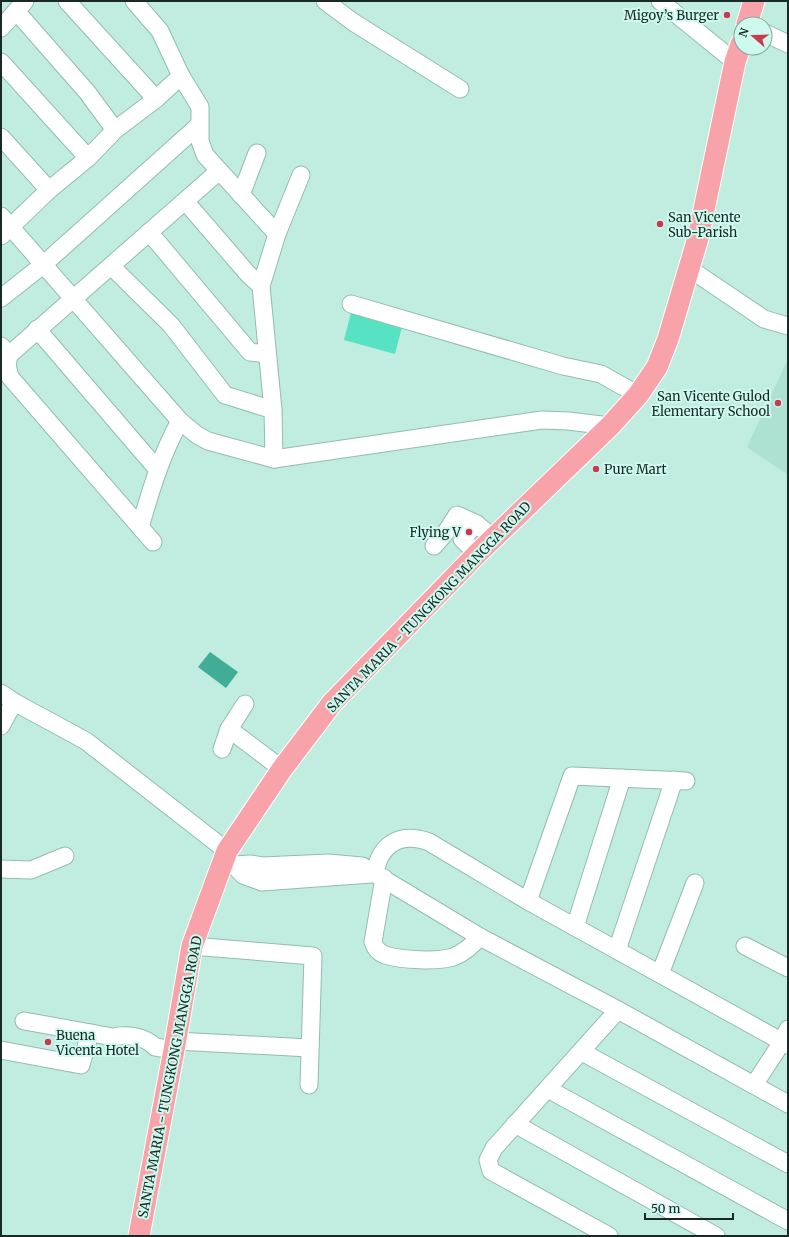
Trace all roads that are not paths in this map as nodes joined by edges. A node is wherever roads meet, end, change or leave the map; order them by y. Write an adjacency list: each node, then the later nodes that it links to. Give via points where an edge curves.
1 (67, 1): 16 (street)
2 (134, 1): 14 (street, via 160,31)
3 (325, 1): 15 (street, via 353,22)
4 (660, 1): 11 (street)
5 (754, 1): 7 (main road)
6 (20, 6): 8 (street); 18 (street)
7 (749, 16)
8 (1, 28)
9 (773, 37): 10 (street)
10 (788, 44)
11 (733, 50)
12 (737, 56): 32 (main road, SANTA MARIA - TUNGKONG MANGGA ROAD)
13 (1, 62): 21 (street)
14 (181, 76): 16 (street); 17 (street, via 200,107)
15 (460, 89)
16 (156, 99): 18 (street)
17 (198, 126): 22 (street, via 205,155); 30 (street)
18 (115, 130): 21 (street)
19 (1, 137): 24 (street)
20 (257, 153): 25 (street)
21 (88, 158): 24 (street)
22 (218, 172): 25 (street); 26 (street)
23 (302, 175): 29 (street)
24 (49, 190): 27 (street)
25 (240, 195): 29 (street)
26 (185, 201): 28 (street); 33 (street)
27 (4, 227): 30 (street)
28 (149, 232): 31 (street); 40 (street, via 250,352)
29 (277, 234): 33 (street)
30 (44, 264): 34 (street); 35 (street)
31 (111, 266): 35 (street); 42 (street, via 171,325 225,395)
32 (690, 269): 37 (street, via 764,319); 41 (main road, SANTA MARIA - TUNGKONG MANGGA ROAD, via 657,367)
33 (261, 286): 40 (street)
34 (1, 298)
35 (74, 299): 38 (street); 43 (street)
36 (351, 304): 41 (street, via 555,364 601,374)
37 (788, 326)
38 (38, 329): 39 (street); 46 (street)
39 (5, 350): 48 (street, via 10,377)
40 (267, 354): 42 (street)
41 (638, 395): 44 (main road, SANTA MARIA - TUNGKONG MANGGA ROAD)
42 (273, 410): 45 (street)
43 (180, 421): 45 (street, via 208,441); 46 (street, via 168,442)
44 (610, 426): 45 (street, via 542,420); 50 (main road, SANTA MARIA - TUNGKONG MANGGA ROAD)
45 (274, 459)
46 (158, 470): 48 (street)
47 (477, 524): 49 (street, via 457,515); 50 (street); 53 (street)
48 (140, 527): 51 (street)
49 (446, 532): 52 (street); 53 (street)
50 (493, 538): 53 (main road, SANTA MARIA - TUNGKONG MANGGA ROAD)
51 (153, 542)
52 (434, 546)
53 (469, 547): 59 (main road, SANTA MARIA - TUNGKONG MANGGA ROAD, via 332,703)
54 (8, 698): 56 (street); 62 (street, via 86,741)
55 (245, 704): 57 (street)
56 (1, 726)
57 (229, 729): 58 (street); 59 (street)
58 (222, 750)
59 (282, 769): 62 (main road, SANTA MARIA - TUNGKONG MANGGA ROAD)
60 (622, 778): 66 (street, via 572,776); 67 (street); 71 (street, via 680,781)
61 (65, 856): 63 (street, via 31,870)
62 (228, 859): 64 (street, via 263,866 328,863 362,866); 69 (main road, SANTA MARIA - TUNGKONG MANGGA ROAD)
63 (1, 869)
64 (380, 875): 66 (street, via 379,858 388,846 406,838 419,839 429,842); 68 (street); 68 (street, via 373,942 376,949 385,955 435,961 454,957 466,951)
65 (696, 883): 73 (street)
66 (528, 901): 67 (street)
67 (575, 927): 71 (street)
68 (480, 937): 74 (street)
69 (192, 946): 79 (main road, SANTA MARIA - TUNGKONG MANGGA ROAD); 80 (street, via 313,956)
70 (745, 946): 72 (street)
71 (617, 950): 73 (street)
72 (788, 968)
73 (660, 974): 77 (street)
74 (618, 1010): 81 (street); 83 (street)
75 (24, 1022): 76 (street)
76 (90, 1033): 78 (street, via 81,1065); 79 (street, via 149,1040 155,1047)
77 (786, 1038): 83 (street)
78 (2, 1044)
79 (175, 1046): 80 (street); 89 (main road, SANTA MARIA - TUNGKONG MANGGA ROAD)
80 (309, 1048): 82 (street)
81 (582, 1052): 84 (street); 87 (street)
82 (309, 1085)
83 (754, 1086): 85 (street)
84 (548, 1089): 86 (street); 88 (street)
85 (788, 1104)
86 (515, 1124): 90 (street, via 494,1148 488,1160 491,1171); 91 (street)
87 (788, 1164)
88 (788, 1221)
89 (139, 1236)
90 (608, 1236)
91 (716, 1236)

